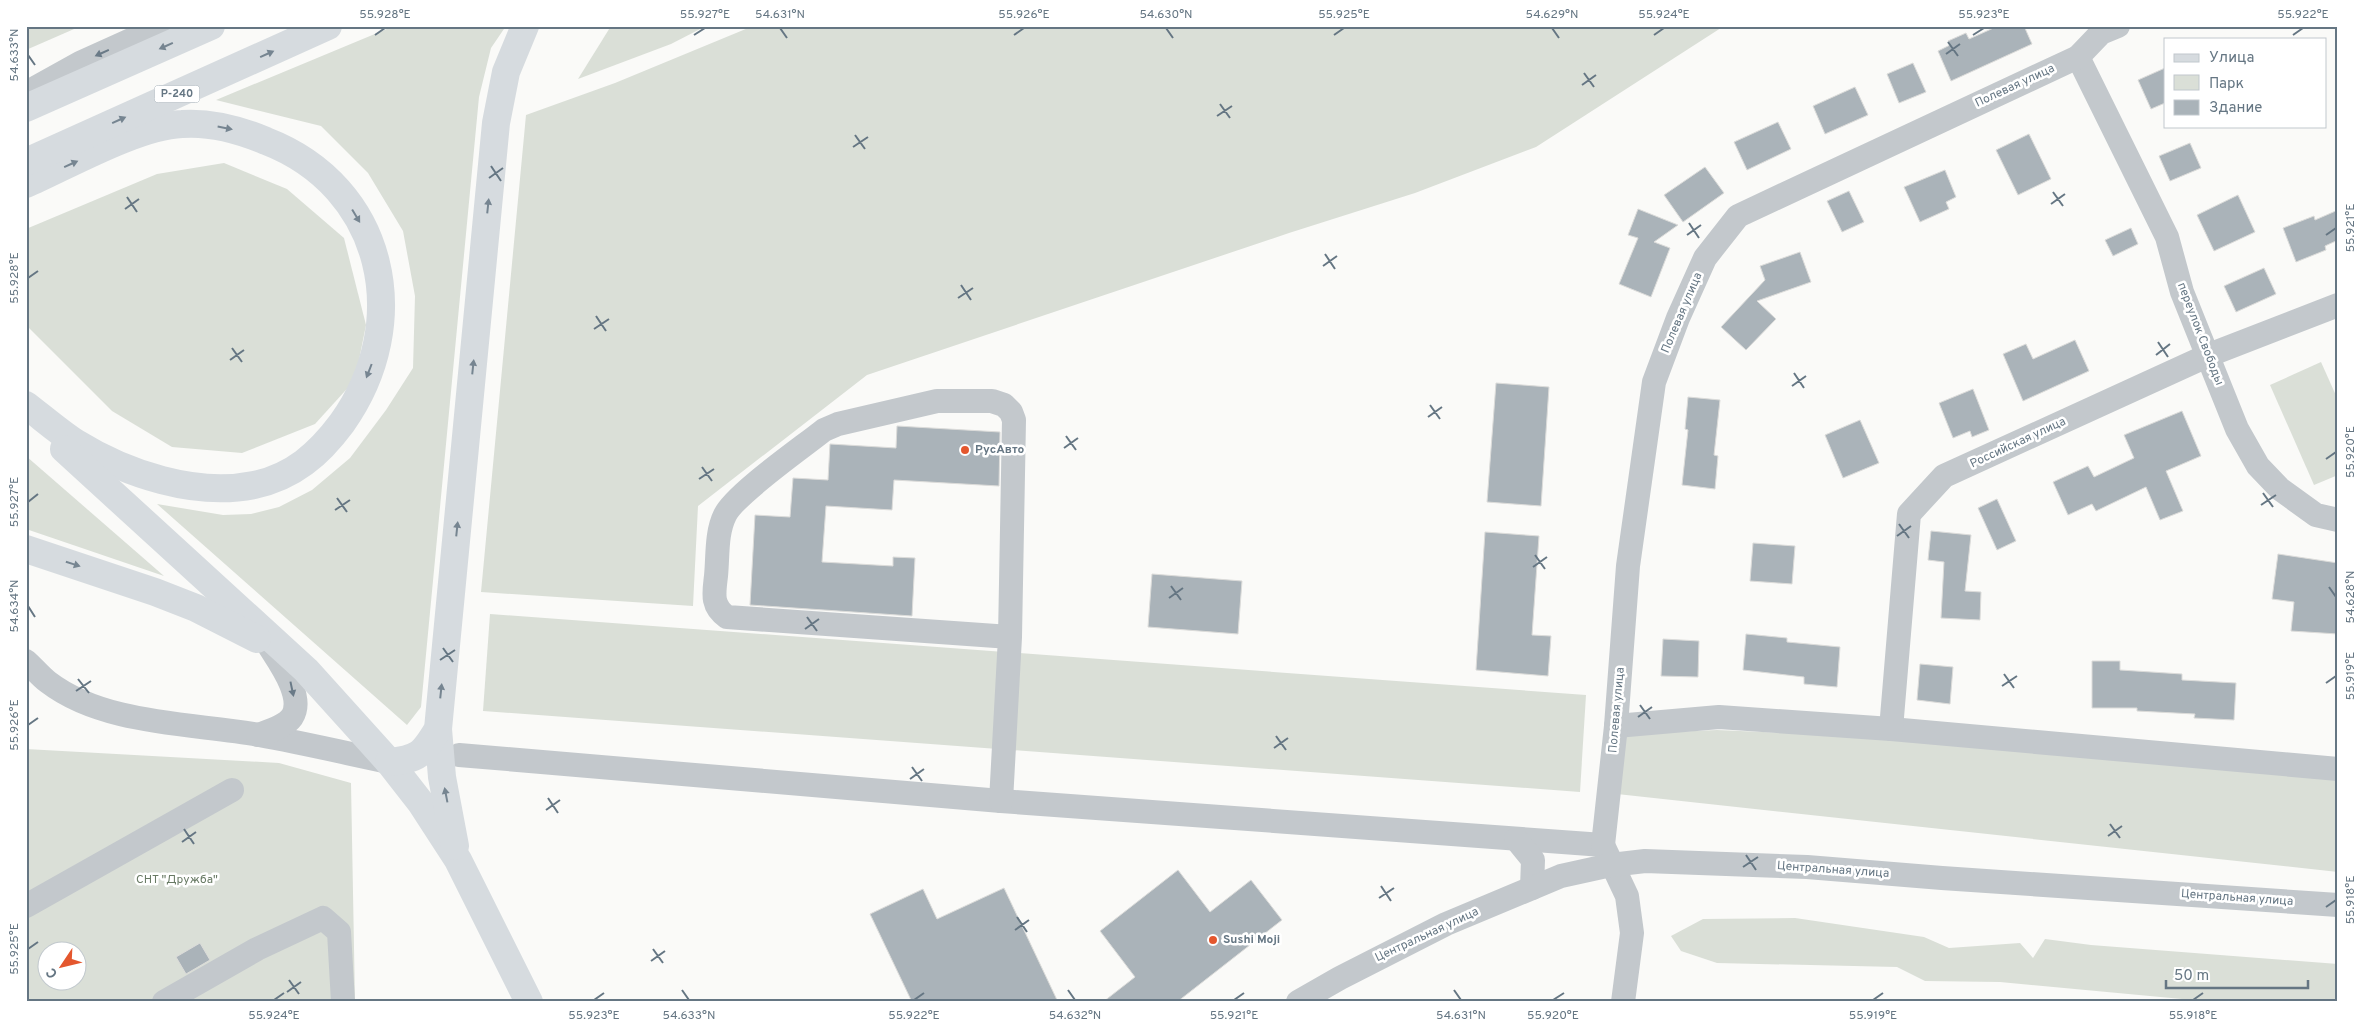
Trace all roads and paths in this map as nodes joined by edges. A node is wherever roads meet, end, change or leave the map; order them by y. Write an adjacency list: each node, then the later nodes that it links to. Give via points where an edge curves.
1 (162, 26): 7 (street, one-way to 7, via 80,63)
2 (211, 26): 8 (main road, one-way to 8)
3 (328, 26): 9 (main road, Р-240, one-way to 3)
4 (525, 26): 22 (main road, one-way to 4, via 496,123 506,72)
5 (2118, 26): 6 (street, Полевая улица, via 2101,33)
6 (2078, 57): 12 (street, переулок Свободы, via 2167,237 2182,292); 21 (street, Полевая улица, via 1738,216 1705,258 1654,382 1628,566)
7 (26, 93)
8 (26, 108)
9 (26, 162)
10 (26, 184): 13 (main road, one-way to 13, via 159,127 210,125 255,136 310,164 334,184 346,200 369,240 382,307 375,353 368,375 348,414 312,458 267,482 226,488 205,487 147,475 81,446)
11 (2338, 305): 12 (street, Российская улица)
12 (2209, 355): 15 (street, переулок Свободы, via 2237,429 2258,466 2296,502 2316,515); 23 (street, Российская улица, via 1944,476 1909,514)
13 (26, 405)
14 (26, 414): 20 (main road)
15 (2338, 520)
16 (26, 549): 18 (main road, one-way to 18, via 196,608)
17 (1010, 637): 17 (street, via 727,617 720,612 714,596 720,528 725,514 747,491 824,430 838,424 937,401 992,401 1004,405 1014,420); 29 (street)
18 (269, 646): 20 (main road); 24 (street, one-way to 24, via 290,681 295,702 292,716 281,726)
19 (26, 661): 24 (street, via 48,682 81,700 117,713)
20 (306, 670): 26 (main road)
21 (1616, 726): 23 (street, via 1719,716); 31 (street, Полевая улица)
22 (438, 729): 26 (main road, via 424,751 407,760); 32 (main road, one-way to 22, via 442,777)
23 (1891, 729): 27 (street)
24 (258, 735): 26 (street)
25 (459, 755): 29 (street)
26 (390, 762): 32 (main road)
27 (2338, 769)
28 (232, 790): 35 (street)
29 (1001, 801): 30 (street)
30 (1516, 839): 31 (street); 33 (street, via 1533,860)
31 (1607, 855): 33 (street, Центральная улица); 34 (street, Центральная улица, via 1646,861 1807,866); 40 (street, via 1626,896 1632,933)
32 (458, 860): 38 (main road)
33 (1532, 888): 39 (street, Центральная улица, via 1446,924)
34 (2338, 905)
35 (26, 906)
36 (164, 1002): 37 (street, via 257,949 323,918 339,932)
37 (344, 1002)
38 (529, 1002)
39 (1298, 1002)
40 (1623, 1002)

